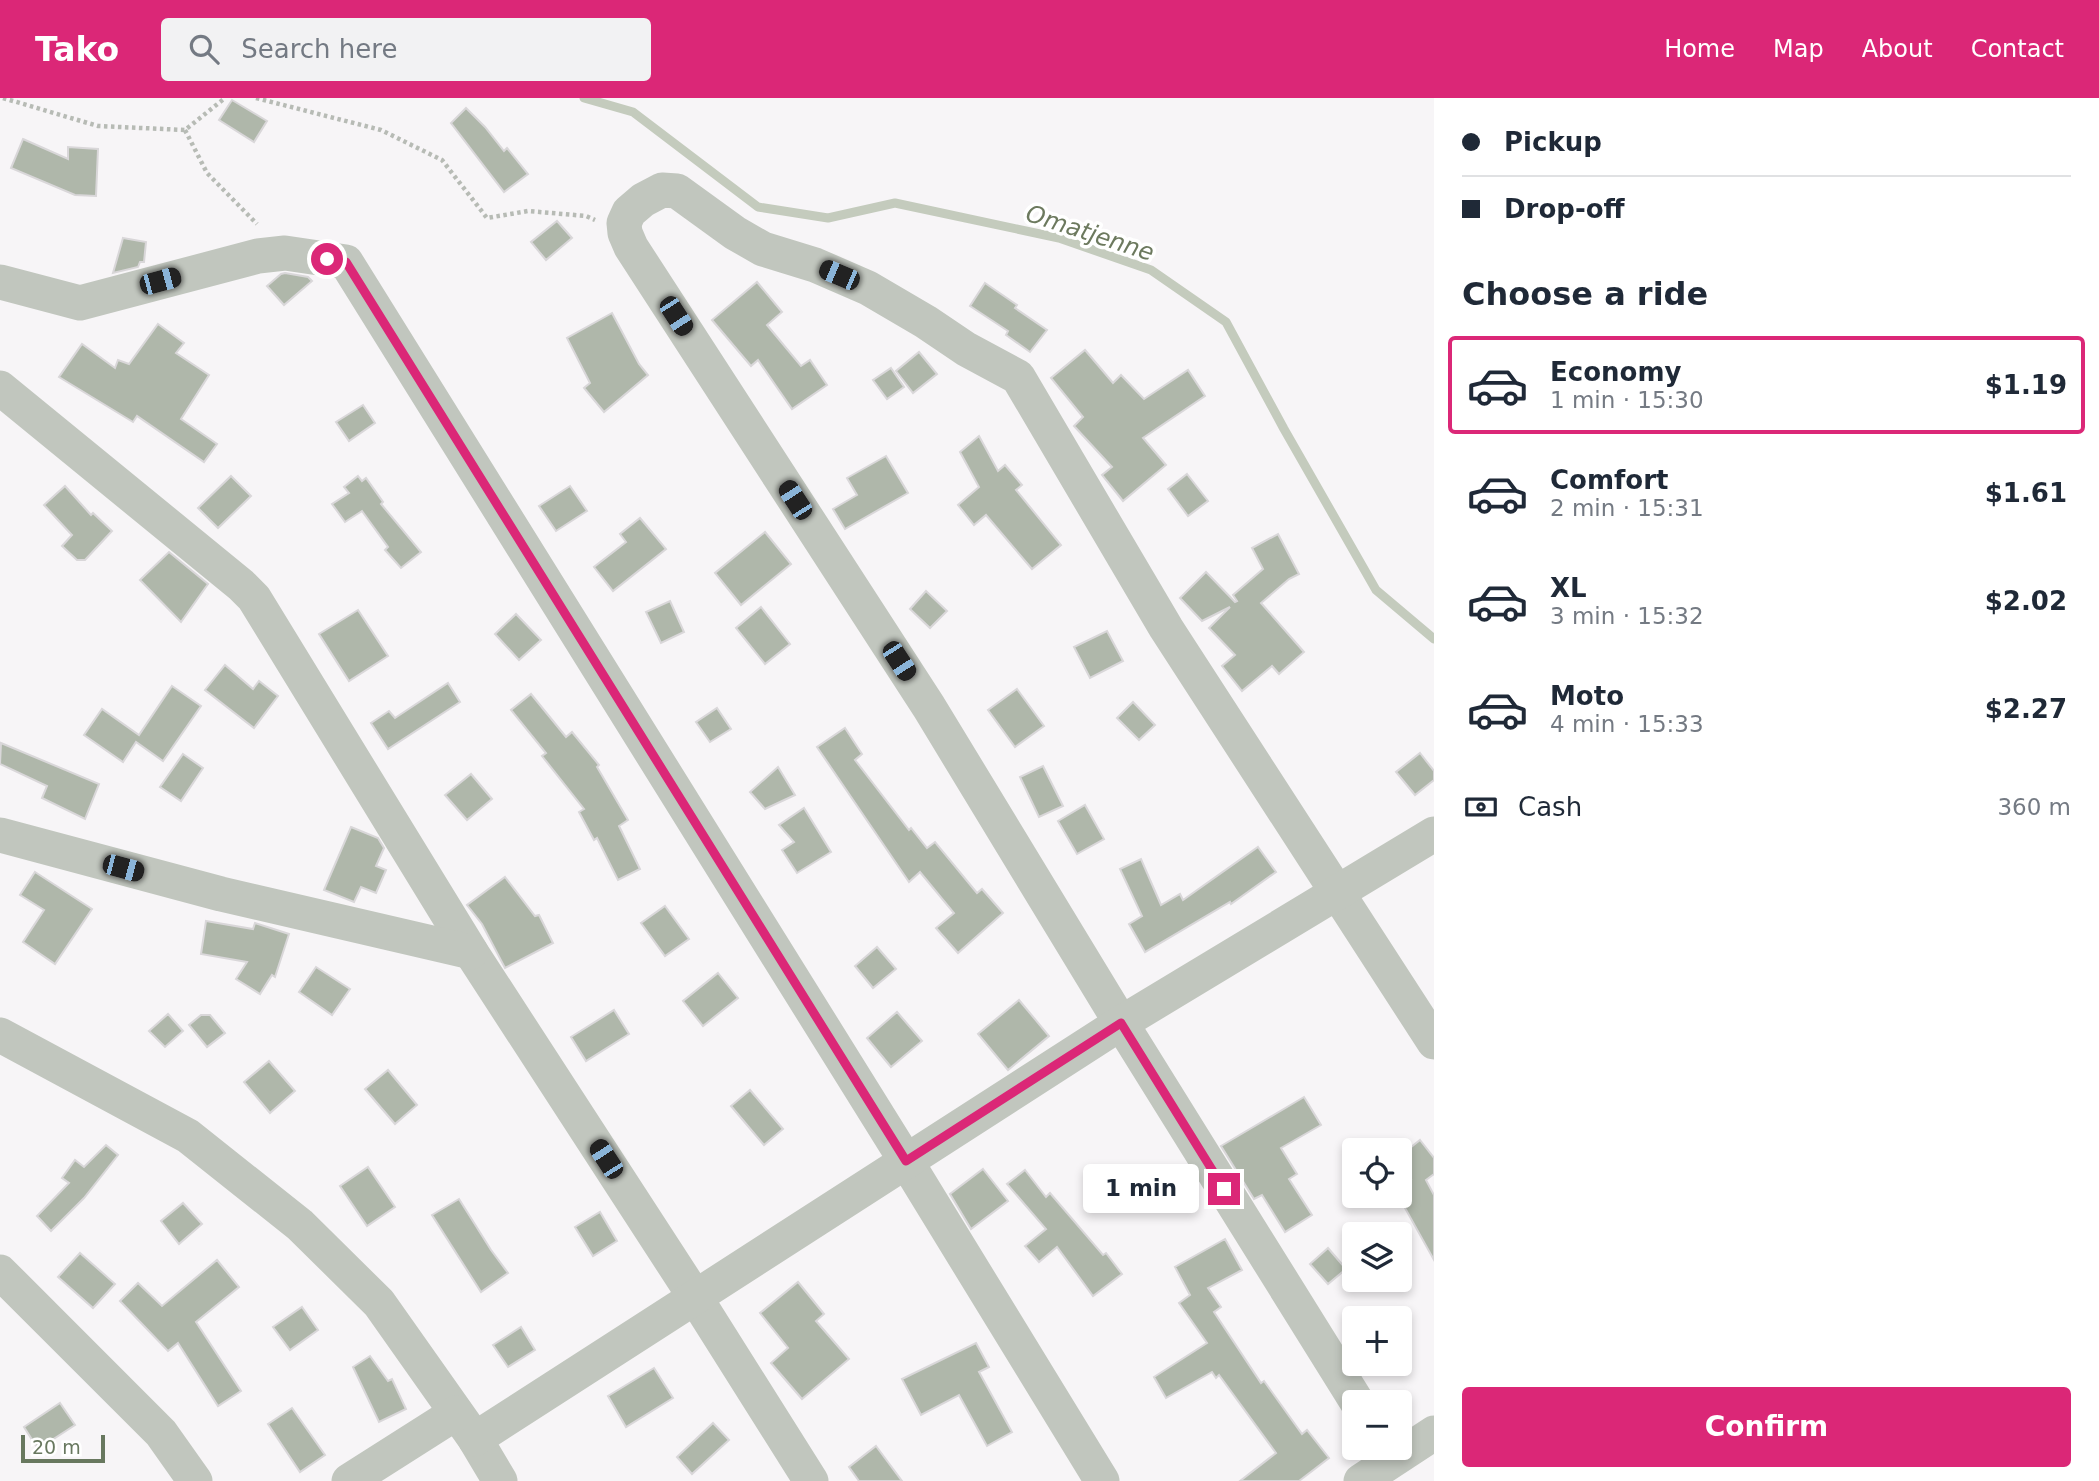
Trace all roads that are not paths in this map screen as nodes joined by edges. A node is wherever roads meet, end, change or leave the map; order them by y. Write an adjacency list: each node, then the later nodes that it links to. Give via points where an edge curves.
1 (0, 282): 10 (street, via 80,303 258,256 285,253 346,262)
2 (0, 388): 6 (street, via 254,598)
3 (1434, 834): 5 (street)
4 (0, 835): 6 (street, via 221,894)
5 (1338, 891): 7 (street); 7 (street, via 1166,628 1018,377 868,288 763,249 677,191 662,190 643,200 624,223 639,258 929,707); 9 (street)
6 (471, 952): 12 (street)
7 (1121, 1023): 10 (street); 13 (street)
8 (0, 1035): 14 (street, via 188,1136 300,1225 379,1303)
9 (1434, 1042)
10 (906, 1161): 12 (street); 21 (street)
11 (0, 1272): 17 (street, via 161,1433)
12 (695, 1297): 14 (street); 20 (street)
13 (1350, 1390)
14 (465, 1426): 18 (street); 19 (street)
15 (1434, 1433): 16 (street)
16 (1395, 1463): 22 (street)
17 (195, 1481)
18 (349, 1481)
19 (500, 1481)
20 (811, 1481)
21 (1102, 1481)
22 (1361, 1481)

